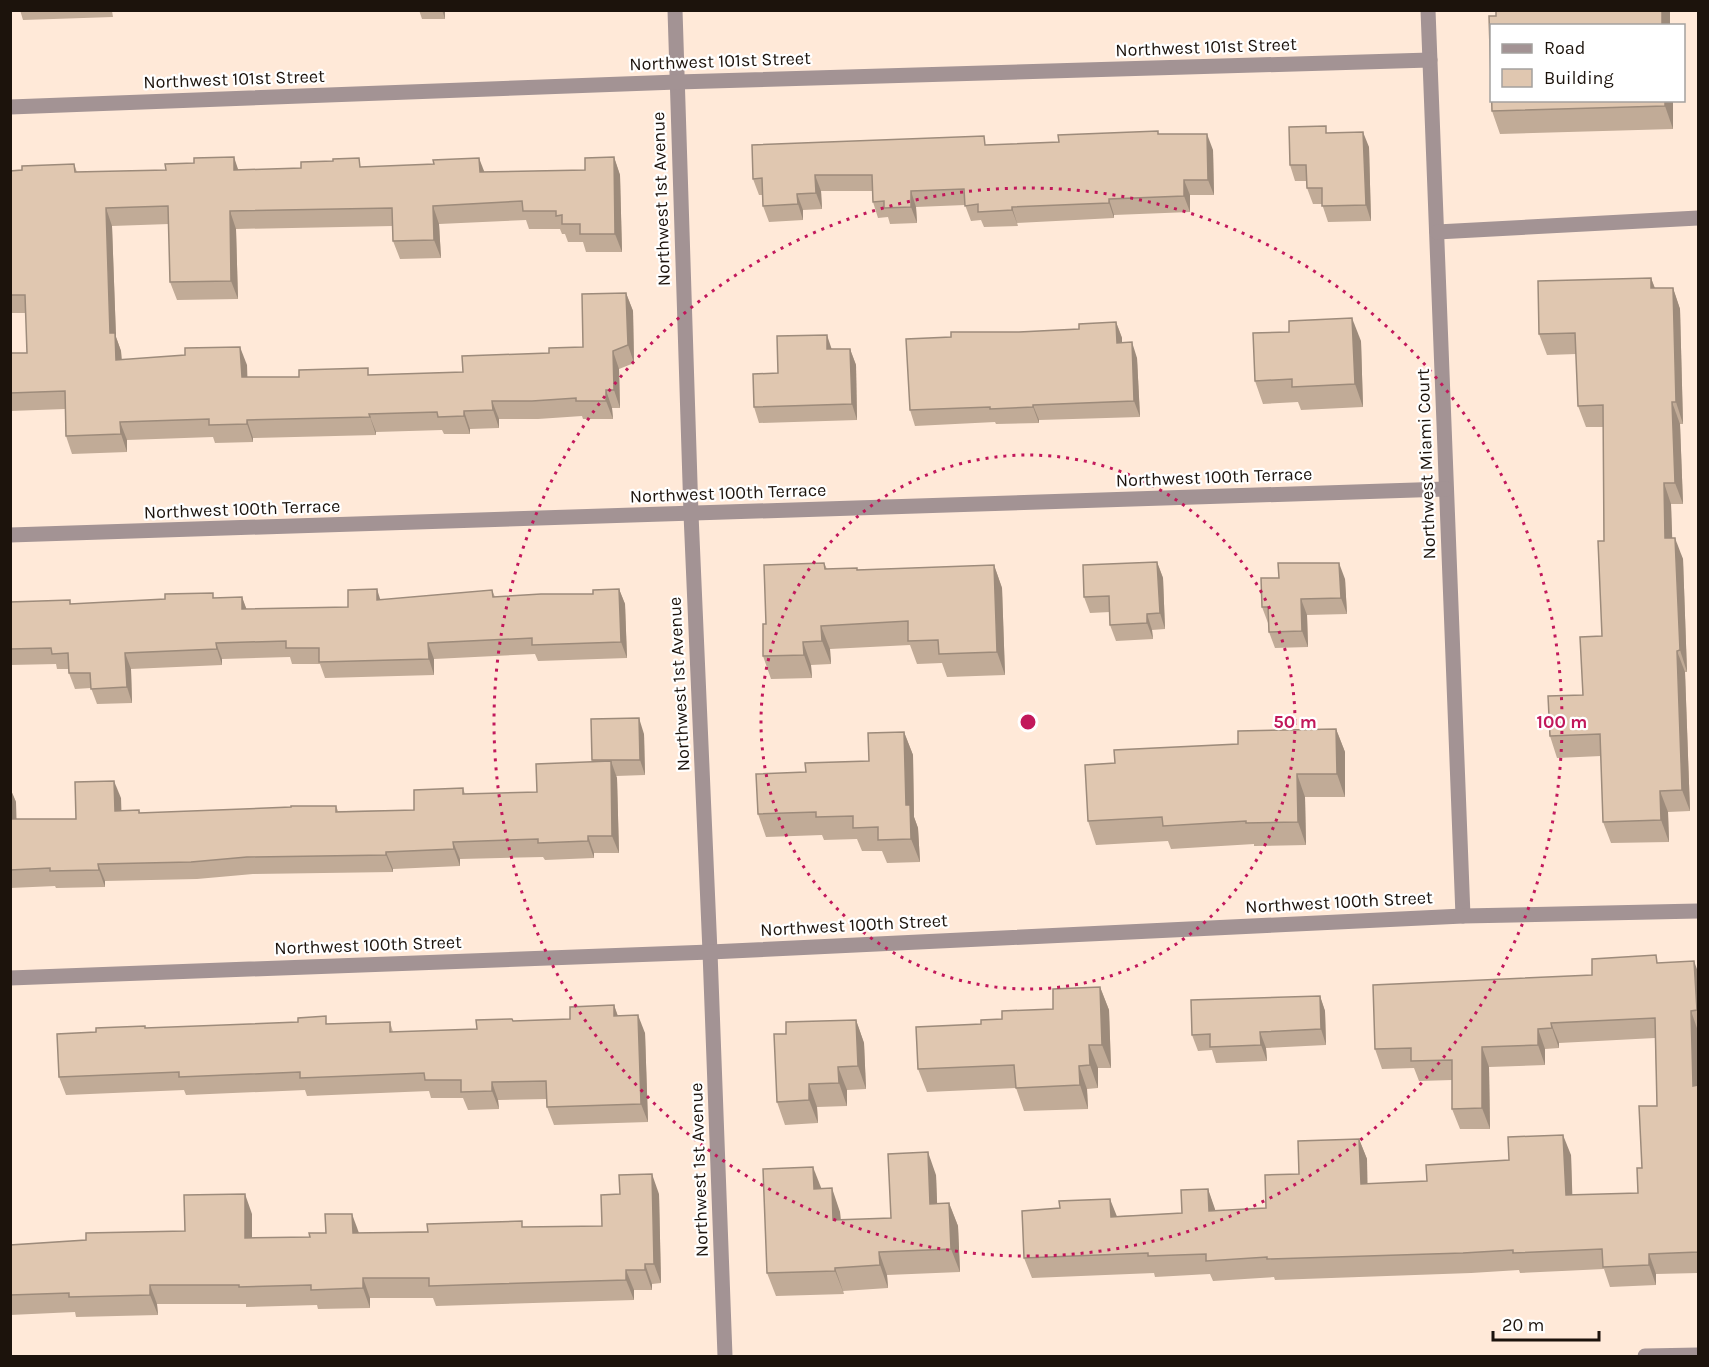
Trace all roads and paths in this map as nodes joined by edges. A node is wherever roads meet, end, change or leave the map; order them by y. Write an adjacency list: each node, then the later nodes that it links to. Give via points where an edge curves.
1 (675, 10): 4 (street, Northwest 1st Avenue)
2 (1428, 10): 3 (street, Northwest Miami Court)
3 (1430, 60): 4 (street, Northwest 101st Street); 7 (street, Northwest Miami Court)
4 (677, 82): 5 (street, Northwest 101st Street); 9 (street, Northwest 1st Avenue)
5 (10, 107)
6 (1698, 218): 7 (street)
7 (1437, 232): 8 (street, Northwest Miami Court)
8 (1446, 489): 9 (street, Northwest 100th Terrace); 12 (street, Northwest Miami Court)
9 (691, 514): 10 (street, Northwest 100th Terrace); 13 (street, Northwest 1st Avenue)
10 (10, 535)
11 (1698, 911): 12 (street, Northwest 100th Street)
12 (1463, 916): 13 (street, Northwest 100th Street)
13 (710, 952): 14 (street, Northwest 100th Street); 16 (street, Northwest 1st Avenue)
14 (10, 978)
15 (1698, 1355): 17 (street)
16 (725, 1356)
17 (1645, 1356)

